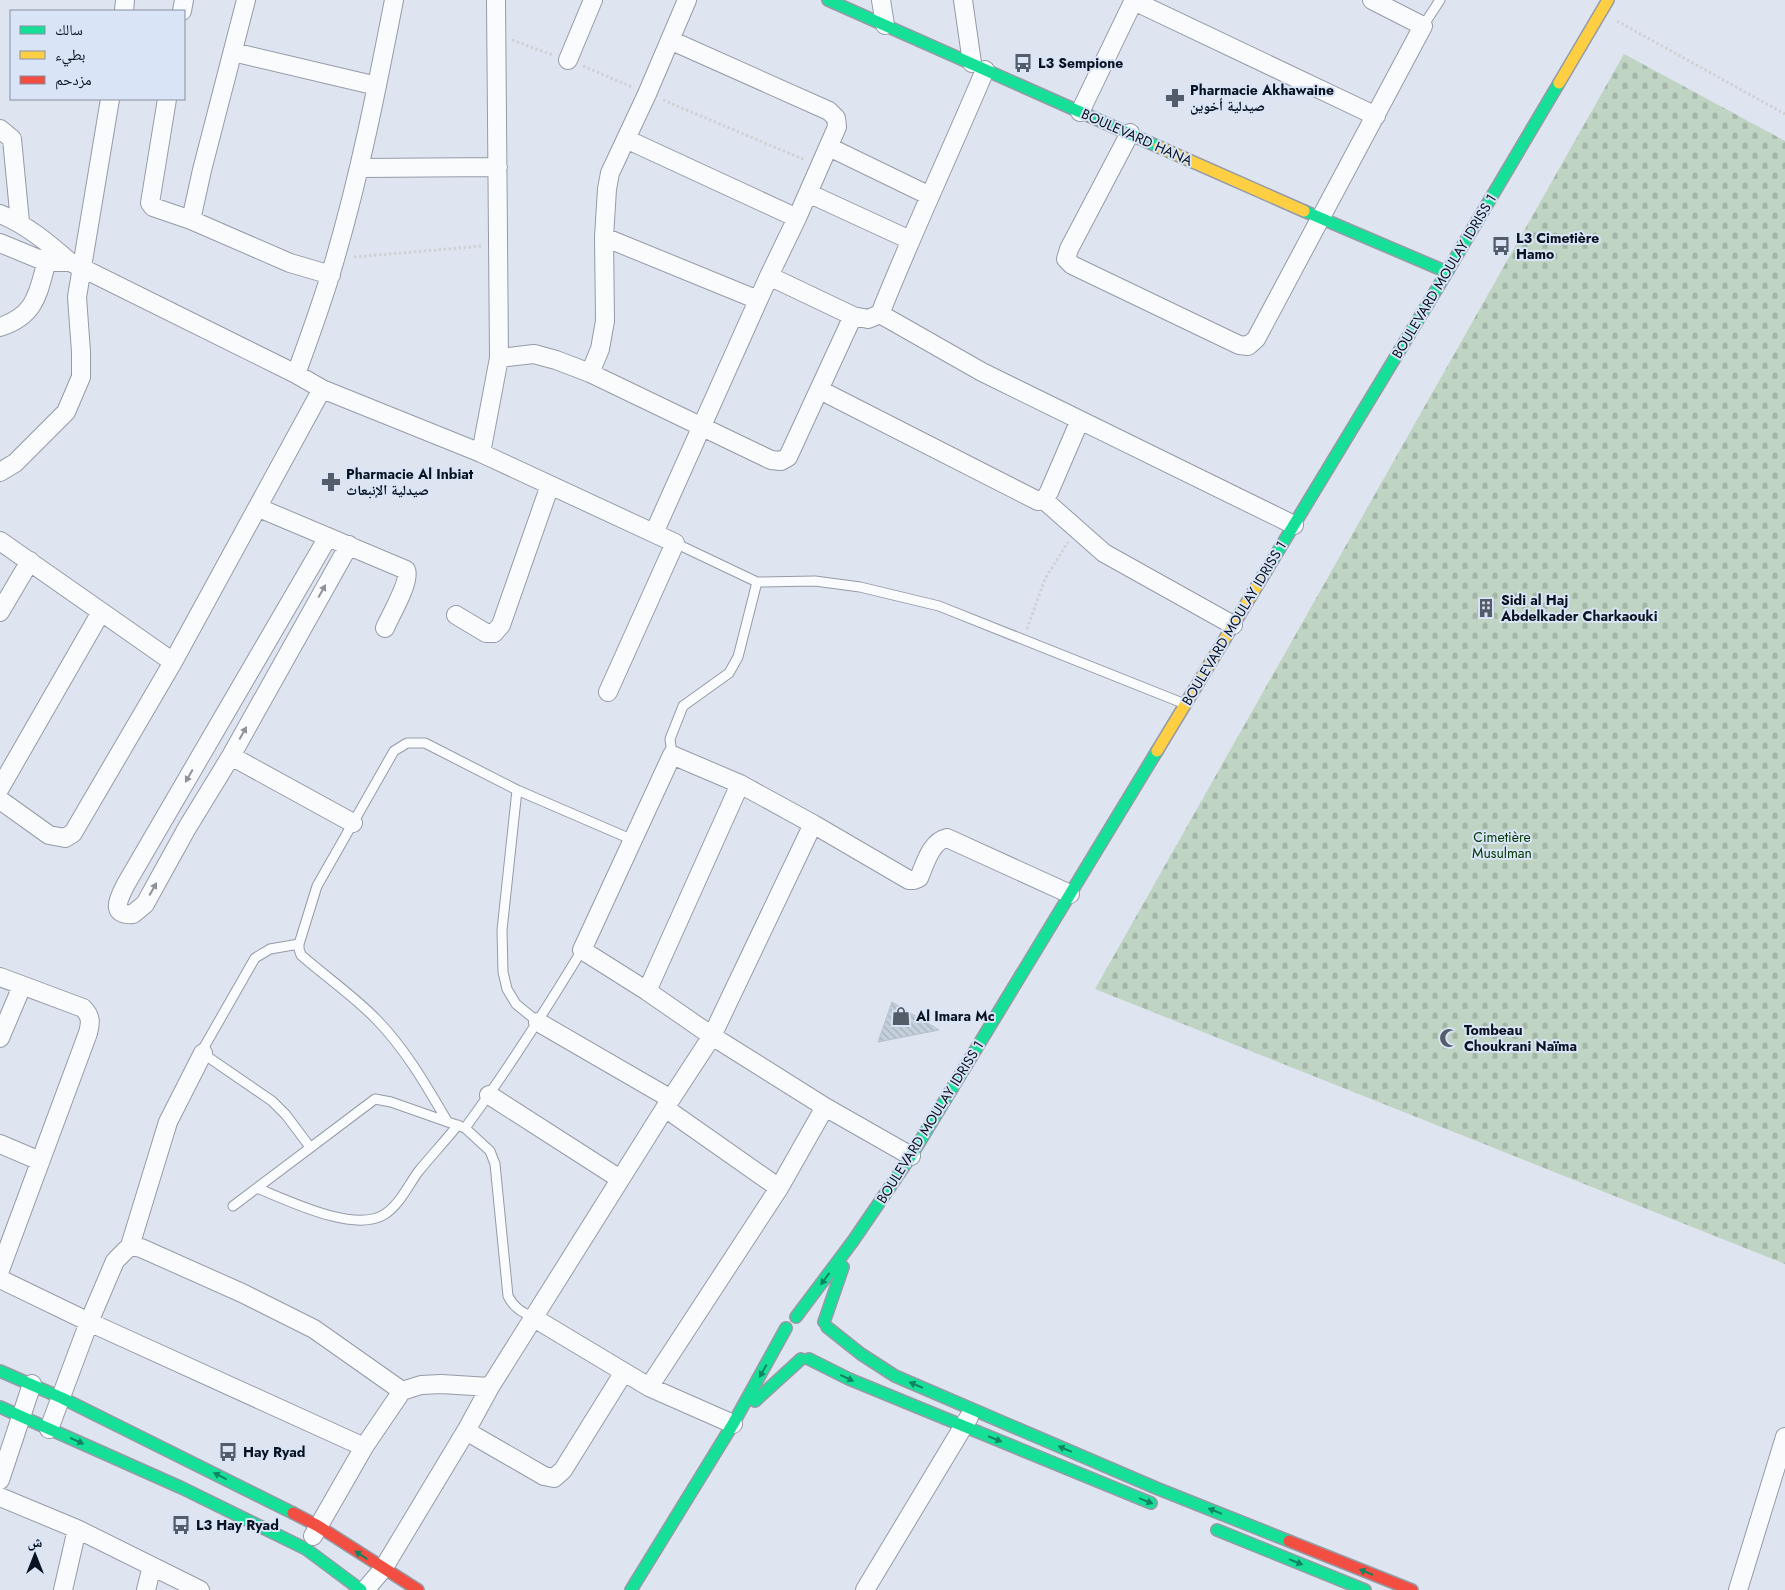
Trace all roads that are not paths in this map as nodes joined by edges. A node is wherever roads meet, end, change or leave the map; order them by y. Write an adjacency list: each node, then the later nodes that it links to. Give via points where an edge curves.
1 (246, 0): 16 (street)
2 (394, 0): 19 (street)
3 (496, 0): 29 (street)
4 (593, 0): 17 (street)
5 (687, 0): 15 (street)
6 (828, 0): 13 (main road, BOULEVARD HANA)
7 (881, 0): 13 (street)
8 (963, 0): 18 (street)
9 (1134, 0): 22 (street); 23 (street)
10 (1372, 0): 14 (street)
11 (1440, 0): 14 (lane)
12 (1608, 0): 43 (main road, BOULEVARD MOULAY IDRISS 1)
13 (885, 25): 18 (main road, BOULEVARD HANA)
14 (1423, 26): 23 (street)
15 (670, 40): 26 (street); 27 (street, via 829,111 836,118 837,127)
16 (233, 52): 19 (street); 35 (street)
17 (568, 60)
18 (979, 66): 22 (main road, BOULEVARD HANA); 31 (street)
19 (378, 86): 28 (street)
20 (110, 100): 41 (street)
21 (167, 100): 35 (street, via 150,203 153,207)
22 (1080, 112): 25 (main road, BOULEVARD HANA)
23 (1376, 116): 34 (street)
24 (0, 129): 36 (street, via 12,139)
25 (1130, 133): 34 (main road, BOULEVARD HANA); 34 (street, via 1066,259 1072,265 1239,346 1248,346 1256,339)
26 (626, 139): 33 (street); 37 (street, via 610,173)
27 (829, 147): 30 (street); 31 (street)
28 (359, 168): 29 (street); 42 (street)
29 (498, 168): 49 (street)
30 (808, 193): 33 (street); 38 (street)
31 (930, 196): 38 (street)
32 (0, 214): 36 (street)
33 (797, 218): 44 (street)
34 (1320, 219): 43 (main road, BOULEVARD HANA)
35 (191, 220): 42 (street, via 290,263)
36 (20, 222): 40 (street)
37 (604, 237): 45 (street); 50 (street, via 605,321 600,349)
38 (910, 240): 46 (street)
39 (0, 243): 40 (street)
40 (49, 254): 41 (street); 48 (street, via 37,297 26,314)
41 (76, 265): 51 (street); 57 (street, via 81,377 76,392 56,423 16,463)
42 (333, 266): 51 (street)
43 (1446, 272): 61 (main road, BOULEVARD MOULAY IDRISS 1)
44 (769, 276): 45 (street); 47 (street)
45 (758, 300): 55 (street)
46 (880, 314): 47 (street, via 868,319); 54 (street, via 982,372)
47 (854, 316): 53 (street)
48 (0, 327)
49 (499, 358): 50 (street, via 534,354); 56 (street)
50 (590, 373): 55 (street)
51 (296, 374): 52 (street)
52 (322, 389): 56 (street); 60 (street)
53 (820, 390): 55 (street, via 788,457 780,460 771,460); 59 (street, via 1038,501)
54 (1080, 420): 59 (street); 61 (street)
55 (701, 427): 62 (street)
56 (481, 453): 58 (street)
57 (0, 472)
58 (550, 485): 62 (street); 71 (street, via 501,624 494,633 486,633)
59 (1044, 500): 72 (street, via 1104,553)
60 (259, 508): 63 (street); 75 (street)
61 (1294, 525): 72 (main road, BOULEVARD MOULAY IDRISS 1)
62 (654, 533): 65 (street)
63 (328, 537): 66 (street); 74 (street)
64 (0, 541): 67 (street)
65 (675, 543): 68 (lane); 77 (street)
66 (348, 545): 73 (street, via 402,567 408,573); 76 (street, one-way to 66)
67 (30, 561): 69 (street); 70 (street)
68 (757, 582): 78 (lane, via 815,581 860,587 939,606); 80 (lane, via 738,657 729,673 683,706 670,739)
69 (0, 612)
70 (101, 612): 75 (street); 83 (street)
71 (456, 615)
72 (1233, 625): 78 (main road, BOULEVARD MOULAY IDRISS 1)
73 (385, 628)
74 (259, 657): 76 (street); 79 (street)
75 (174, 662): 85 (street, via 69,837 49,835)
76 (279, 668): 81 (street, one-way to 76)
77 (608, 692)
78 (1185, 704): 91 (main road, BOULEVARD MOULAY IDRISS 1)
79 (201, 754): 81 (street); 86 (street, one-way to 86)
80 (672, 755): 82 (street); 90 (street)
81 (227, 763): 87 (street); 89 (street)
82 (740, 784): 88 (street); 96 (street)
83 (0, 788)
84 (517, 790): 87 (lane, via 425,743 407,743 394,751); 90 (lane); 97 (lane, via 502,930 503,972 507,989 516,1004)
85 (0, 800)
86 (165, 816): 89 (street); 89 (street, one-way to 89, via 119,897 117,906 123,913 133,914 144,904)
87 (353, 823): 92 (lane, via 317,886)
88 (813, 824): 91 (street, via 909,880 919,878 935,844 947,838); 98 (street)
89 (187, 828)
90 (633, 840): 93 (street)
91 (1070, 894): 108 (main road, BOULEVARD MOULAY IDRISS 1)
92 (299, 944): 100 (lane, via 270,949 256,958 203,1047); 104 (lane, via 301,954 376,1019 399,1045 422,1076)
93 (582, 950): 96 (street); 97 (lane)
94 (0, 977): 95 (street)
95 (22, 986): 99 (street); 109 (street, via 83,1008 90,1016 88,1033)
96 (648, 991): 98 (street)
97 (538, 1022): 101 (lane); 102 (street)
98 (712, 1036): 102 (street); 103 (street)
99 (0, 1038)
100 (203, 1053): 107 (lane, via 272,1101); 115 (street, via 168,1122)
101 (489, 1095): 105 (lane); 110 (street)
102 (668, 1103): 110 (street); 112 (street)
103 (825, 1107): 108 (street); 112 (street)
104 (447, 1121): 105 (lane); 107 (lane, via 375,1099)
105 (461, 1127): 111 (lane, via 418,1172 392,1208 374,1219 342,1218); 119 (lane, via 490,1151 495,1164 508,1296 518,1310)
106 (0, 1144): 109 (street)
107 (310, 1147): 111 (lane)
108 (911, 1156): 114 (main road, BOULEVARD MOULAY IDRISS 1)
109 (40, 1161): 116 (street)
110 (620, 1179): 119 (street)
111 (257, 1188): 113 (lane)
112 (778, 1188): 130 (street)
113 (233, 1206)
114 (853, 1241): 118 (main road, BOULEVARD MOULAY IDRISS 1, one-way to 118); 121 (main road, BOULEVARD MOULAY IDRISS 1)
115 (130, 1246): 120 (street, via 115,1261); 131 (street, via 242,1293 314,1329)
116 (0, 1270)
117 (0, 1279): 120 (street)
118 (796, 1317): 121 (main road, via 811,1315); 122 (main road, BOULEVARD MOULAY IDRISS 1)
119 (534, 1318): 127 (street); 129 (street)
120 (89, 1322): 132 (street); 141 (street)
121 (825, 1325): 123 (main road); 134 (main road, one-way to 121, via 894,1376 860,1354)
122 (786, 1328): 125 (main road, via 785,1343 789,1350); 136 (main road, BOULEVARD MOULAY IDRISS 1, one-way to 136)
123 (829, 1341)
124 (822, 1354): 125 (main road)
125 (805, 1359): 136 (main road, via 774,1382); 137 (main road, one-way to 137)
126 (0, 1372): 128 (main road)
127 (624, 1372): 130 (street); 139 (street, via 563,1470 554,1478 544,1476)
128 (32, 1384): 132 (main road); 135 (street)
129 (490, 1387): 131 (street, via 434,1384); 139 (street)
130 (650, 1387): 136 (street)
131 (402, 1391): 141 (street)
132 (62, 1398): 138 (street); 145 (main road, one-way to 132)
133 (0, 1407): 135 (main road)
134 (973, 1410): 137 (street); 151 (main road, one-way to 134)
135 (22, 1417): 138 (main road); 142 (street)
136 (734, 1424): 158 (main road)
137 (964, 1426): 144 (main road, one-way to 144); 159 (street)
138 (49, 1429): 148 (main road, one-way to 148, via 182,1488)
139 (466, 1431): 150 (street)
140 (1785, 1437): 162 (street)
141 (364, 1447): 145 (street)
142 (0, 1480)
143 (0, 1497): 147 (street)
144 (1164, 1508)
145 (318, 1526): 148 (street); 150 (main road, one-way to 145)
146 (1210, 1527): 160 (main road, one-way to 160)
147 (77, 1529): 149 (street); 152 (street)
148 (306, 1549): 155 (main road)
149 (152, 1566): 153 (street); 154 (street)
150 (383, 1569): 156 (street); 157 (main road)
151 (1394, 1587): 161 (main road)
152 (63, 1590)
153 (146, 1590)
154 (200, 1590)
155 (361, 1590)
156 (365, 1590)
157 (418, 1590)
158 (631, 1590)
159 (865, 1590)
160 (1365, 1590)
161 (1412, 1590)
162 (1738, 1590)

